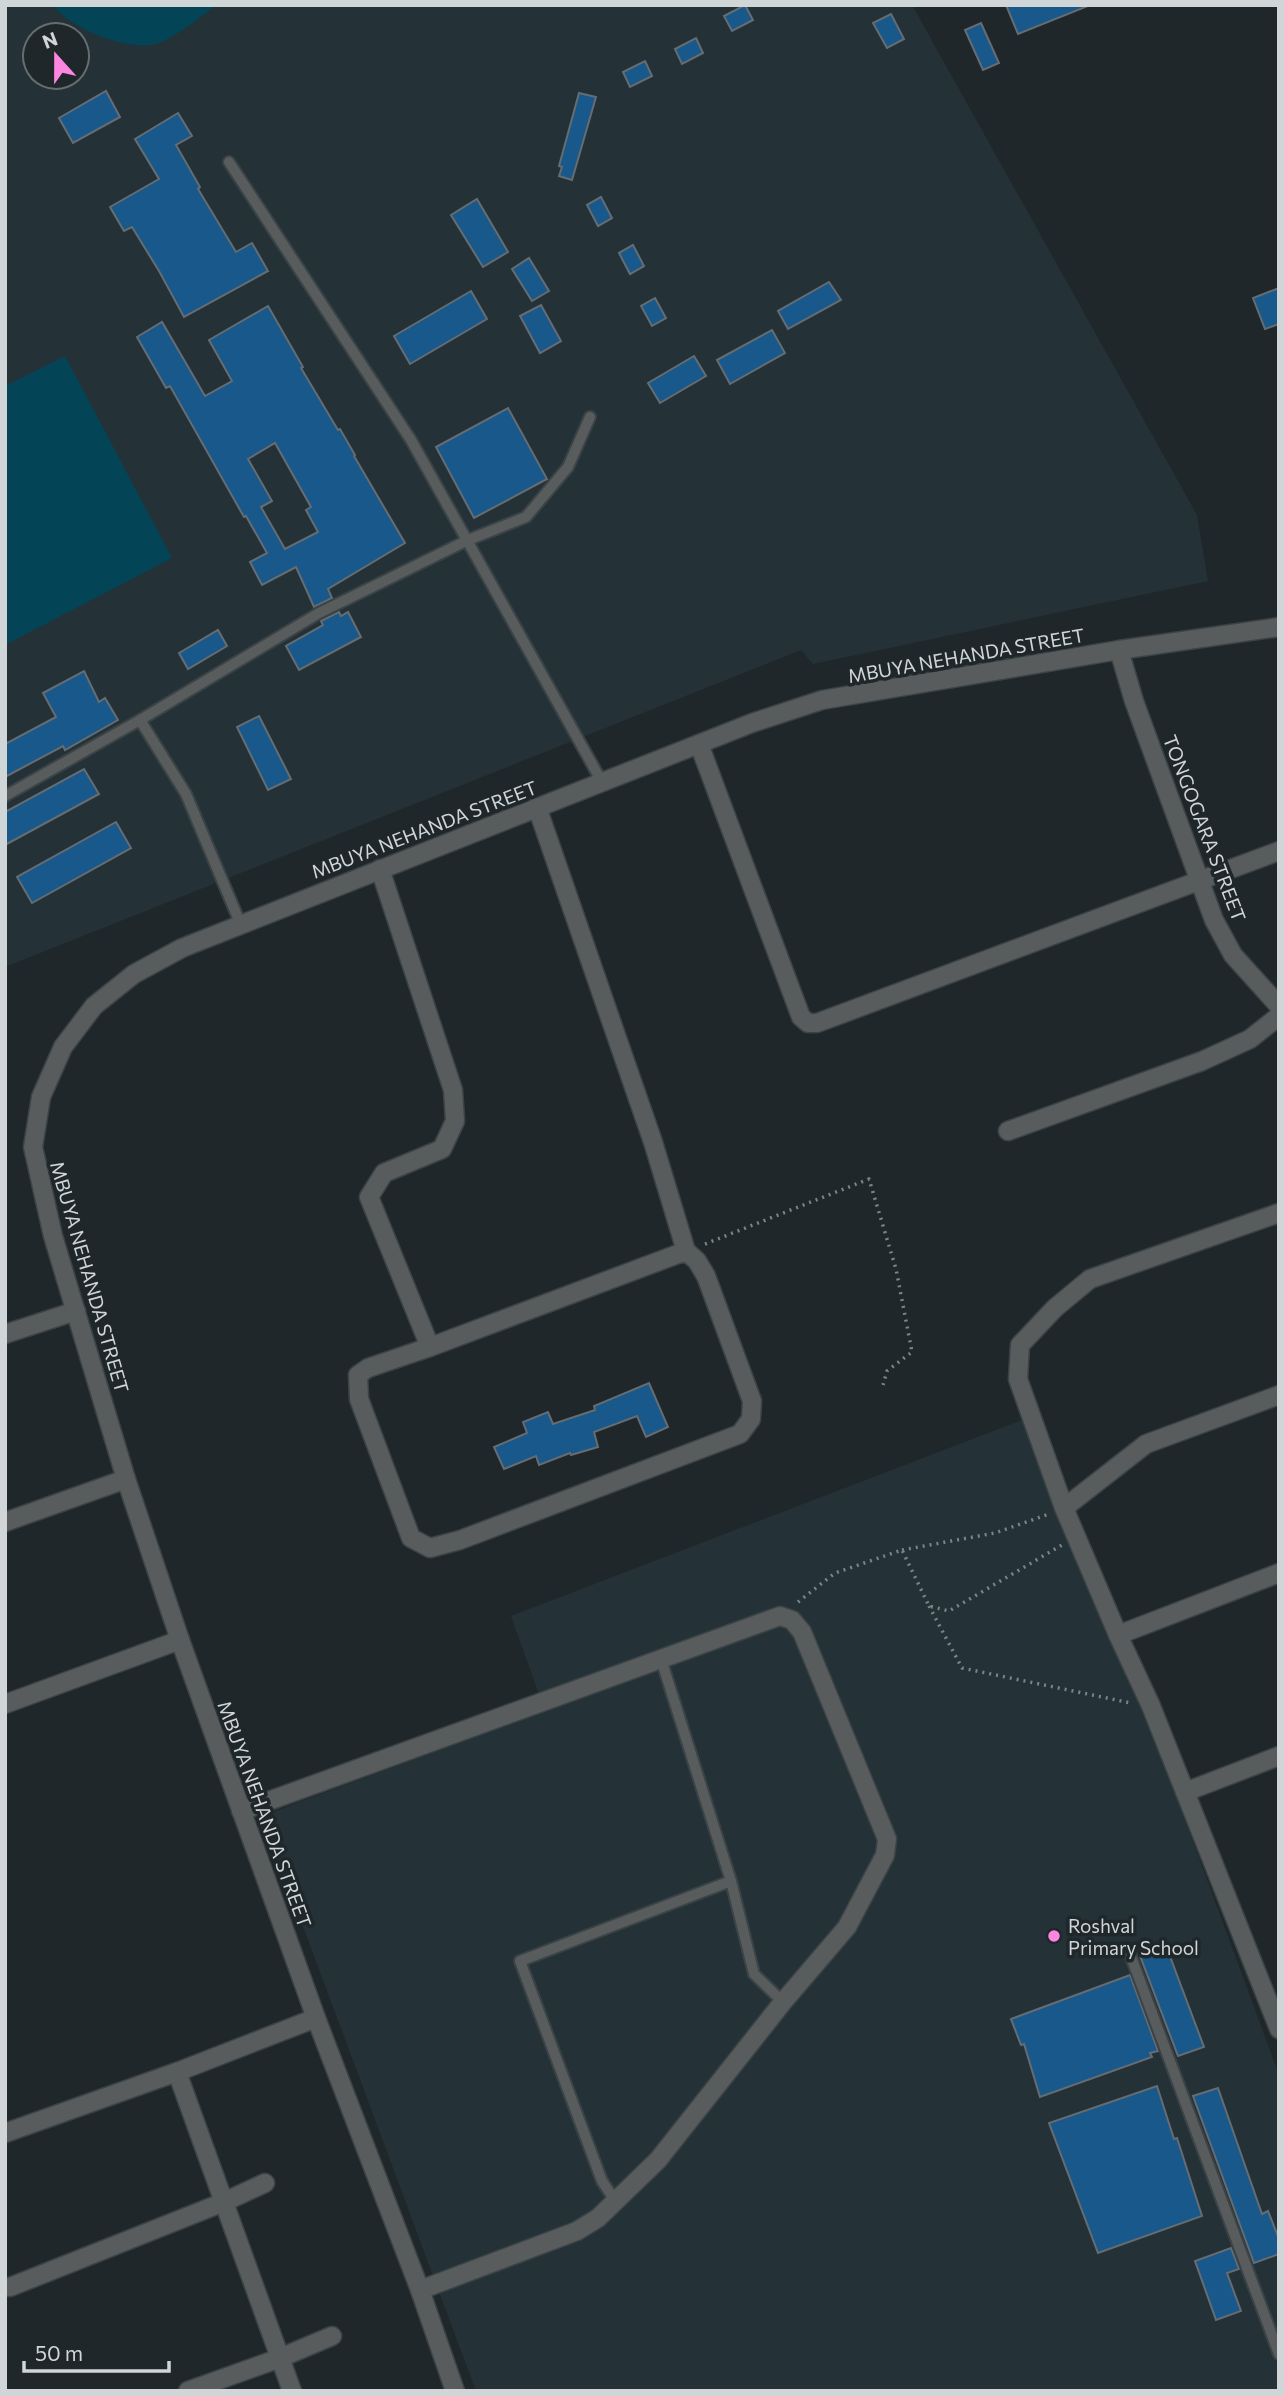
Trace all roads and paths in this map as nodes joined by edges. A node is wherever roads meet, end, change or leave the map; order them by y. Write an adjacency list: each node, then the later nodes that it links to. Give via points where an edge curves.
1 (229, 162): 3 (lane, via 411,440)
2 (590, 417): 3 (lane, via 568,467 526,517)
3 (468, 540): 6 (lane, via 319,613); 8 (lane)
4 (1279, 627): 5 (street, MBUYA NEHANDA STREET)
5 (1119, 650): 7 (street, MBUYA NEHANDA STREET, via 822,701); 13 (street, TONGOGARA STREET)
6 (141, 720): 9 (lane); 14 (lane, via 186,794)
7 (699, 744): 8 (street, MBUYA NEHANDA STREET); 13 (street, via 808,1023)
8 (602, 782): 10 (street, MBUYA NEHANDA STREET)
9 (5, 796)
10 (537, 807): 12 (street, MBUYA NEHANDA STREET); 19 (street)
11 (1279, 851): 13 (street)
12 (380, 869): 14 (street, MBUYA NEHANDA STREET); 22 (street, via 453,1090 455,1121 442,1149 384,1173 369,1197)
13 (1201, 880): 15 (street, TONGOGARA STREET, via 1214,920 1233,955)
14 (241, 925): 20 (street, MBUYA NEHANDA STREET, via 182,948 134,974 94,1006 64,1048 41,1097 33,1147)
15 (1279, 1006)
16 (1279, 1016): 17 (street, via 1250,1039 1202,1061)
17 (1008, 1131)
18 (1279, 1213): 26 (street, via 1090,1279 1020,1345 1018,1379)
19 (686, 1251): 22 (street); 22 (street, via 706,1276 752,1401 751,1419 740,1434 430,1548 411,1538 359,1399 358,1375); 23 (path, via 869,1179 896,1269 912,1352 887,1371)
20 (76, 1311): 21 (street); 25 (street, MBUYA NEHANDA STREET)
21 (5, 1334)
22 (430, 1347)
23 (883, 1385)
24 (1279, 1395): 26 (street, via 1146,1444)
25 (126, 1479): 27 (street); 34 (street, MBUYA NEHANDA STREET)
26 (1064, 1508): 28 (street); 29 (path, via 995,1533)
27 (5, 1522)
28 (1076, 1537): 31 (path, via 949,1611); 33 (street)
29 (902, 1550): 31 (path); 32 (path, via 835,1573)
30 (1279, 1573): 33 (street)
31 (929, 1606): 37 (path, via 962,1668)
32 (780, 1616): 35 (street); 43 (street, via 792,1620 802,1632 887,1839 885,1855 847,1927)
33 (1118, 1635): 37 (street)
34 (180, 1640): 36 (street); 40 (street, MBUYA NEHANDA STREET)
35 (661, 1659): 40 (street); 41 (lane)
36 (5, 1704)
37 (1151, 1706): 39 (street)
38 (1279, 1756): 39 (street)
39 (1185, 1793): 45 (street)
40 (241, 1811): 44 (street, MBUYA NEHANDA STREET)
41 (731, 1881): 43 (lane, via 754,1975); 50 (lane, via 520,1961 602,2181)
42 (1130, 1954): 54 (lane)
43 (783, 2002): 50 (street, via 658,2160)
44 (316, 2018): 46 (street); 52 (street, MBUYA NEHANDA STREET)
45 (1279, 2029)
46 (177, 2072): 47 (street); 49 (street)
47 (5, 2133)
48 (265, 2183): 49 (street)
49 (224, 2202): 51 (street); 55 (street)
50 (616, 2202): 52 (street, via 577,2231)
51 (10, 2287)
52 (420, 2290): 58 (street, MBUYA NEHANDA STREET)
53 (332, 2336): 55 (street)
54 (1279, 2354)
55 (280, 2358): 56 (street); 57 (street)
56 (188, 2391)
57 (292, 2391)
58 (455, 2391)

